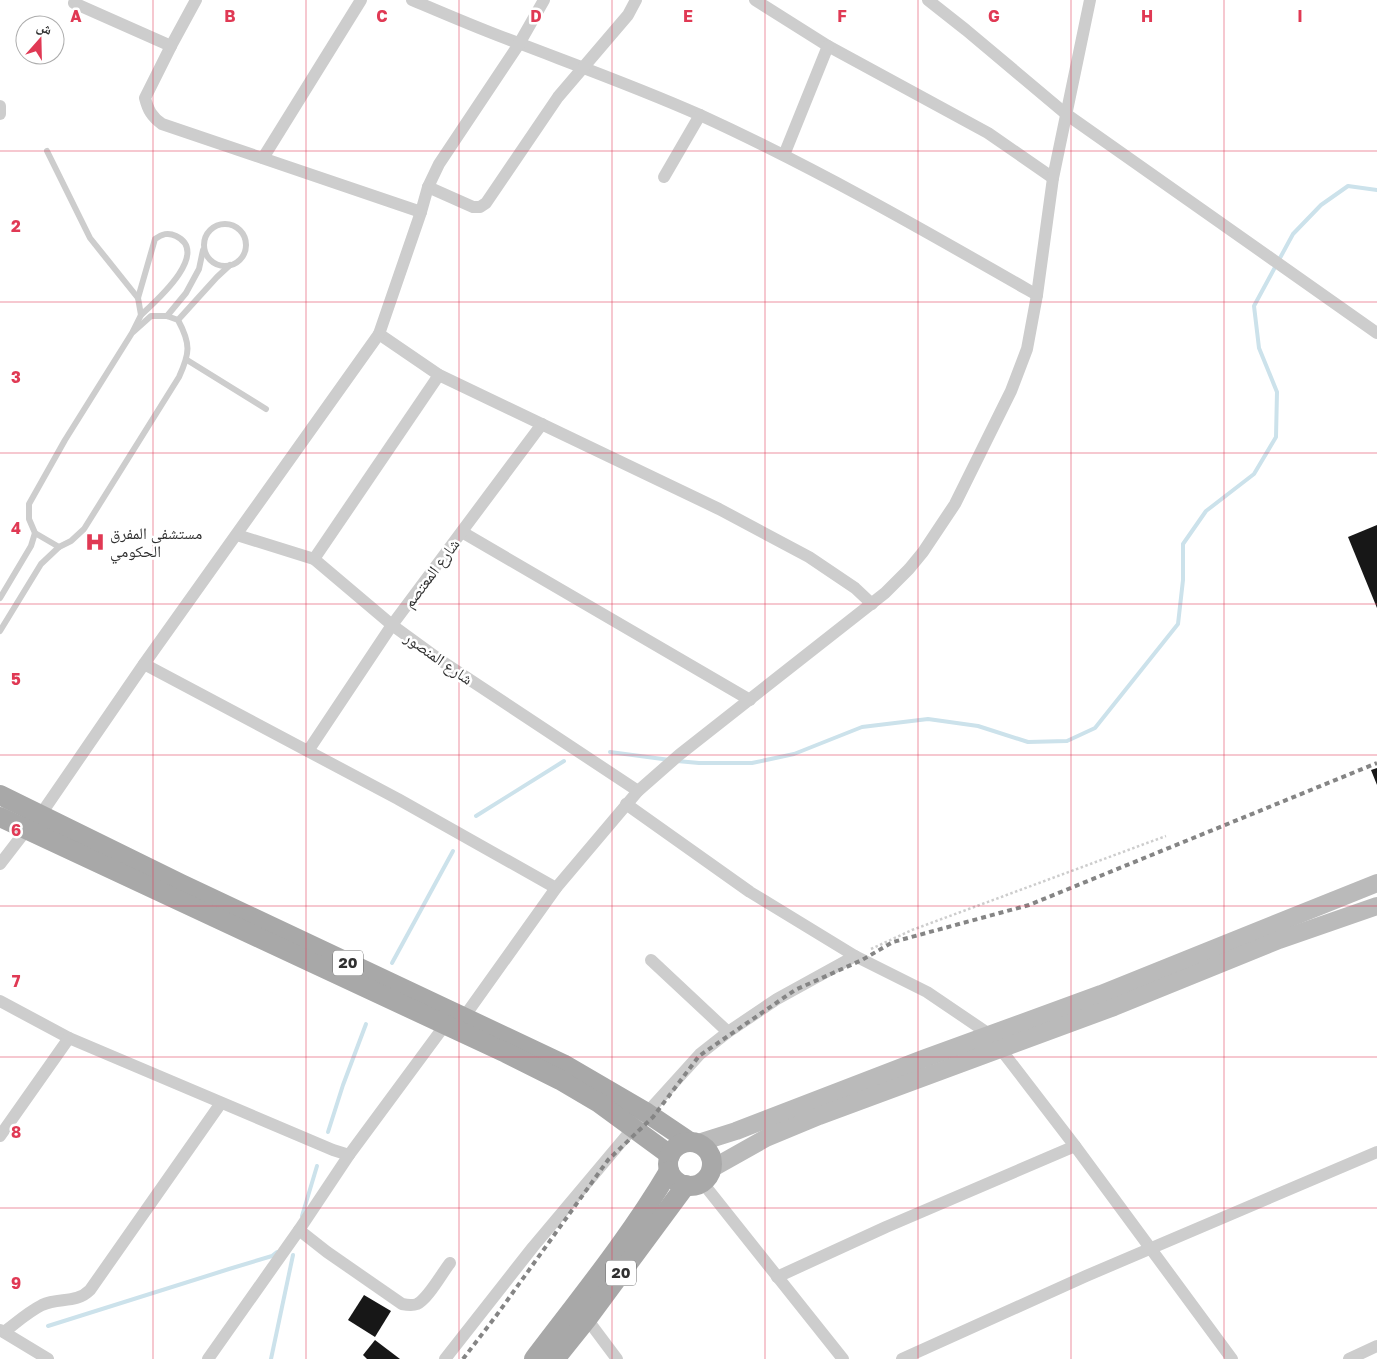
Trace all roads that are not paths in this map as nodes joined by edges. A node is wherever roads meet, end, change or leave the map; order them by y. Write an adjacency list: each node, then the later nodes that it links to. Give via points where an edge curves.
1 (196, 0): 11 (street)
2 (361, 0): 20 (street)
3 (412, 0): 10 (street)
4 (544, 0): 10 (street)
5 (636, 0): 13 (street, via 628,15)
6 (754, 0): 12 (street)
7 (928, 0): 16 (street)
8 (1090, 0): 16 (street)
9 (74, 3): 11 (street)
10 (519, 44): 13 (street); 23 (street, via 439,164)
11 (171, 46): 20 (street, via 145,98 153,117 162,124)
12 (828, 46): 19 (street); 22 (street, via 988,133)
13 (585, 67): 17 (street); 23 (street, via 558,97 486,203 473,207)
14 (0, 106): 15 (street)
15 (0, 114)
16 (1066, 114): 22 (street); 32 (street)
17 (700, 115): 19 (street); 21 (street)
18 (47, 151): 28 (lane, via 90,238)
19 (784, 155): 27 (street, via 892,212)
20 (263, 158): 24 (street)
21 (664, 177)
22 (1053, 178): 27 (street)
23 (428, 187): 24 (street)
24 (421, 212): 34 (street)
25 (203, 246): 26 (lane, via 213,263); 26 (lane, via 207,232 213,227 225,223 237,227 242,232 246,247 242,257); 30 (lane, via 199,269 186,293)
26 (230, 265): 31 (lane)
27 (1037, 296): 45 (street, via 1021,366 970,476 923,552)
28 (138, 298): 29 (lane); 29 (lane, via 154,239 162,234 178,237 188,251 186,263 163,294)
29 (141, 315): 33 (lane)
30 (167, 316): 31 (lane); 33 (lane, via 151,316)
31 (178, 320): 35 (lane, via 189,344)
32 (1377, 333)
33 (132, 334): 40 (lane, via 29,504)
34 (379, 334): 36 (street); 41 (street)
35 (187, 360): 37 (lane); 42 (lane, via 84,529)
36 (439, 375): 38 (street); 43 (street)
37 (266, 410)
38 (542, 424): 39 (street, شارع المعتصم); 45 (street, via 809,557 855,588)
39 (462, 532): 46 (street, شارع المعتصم); 49 (street)
40 (34, 533): 42 (lane); 44 (lane)
41 (237, 535): 43 (street, شارع المنصور); 48 (street)
42 (59, 547): 47 (lane, via 41,564)
43 (314, 559): 46 (street, شارع المنصور)
44 (0, 598)
45 (872, 604): 49 (street)
46 (392, 625): 50 (street, شارع المعتصم); 51 (street, شارع المنصور)
47 (0, 631)
48 (144, 664): 50 (street); 54 (street)
49 (750, 700): 51 (street)
50 (308, 751): 59 (street)
51 (638, 791): 53 (street)
52 (0, 795): 54 (main road, 20)
53 (626, 804): 59 (street); 62 (street, via 736,882)
54 (41, 814): 65 (main road, 20)
55 (0, 817): 56 (main road, 20)
56 (27, 829): 57 (street); 66 (main road, 20)
57 (0, 864)
58 (1377, 883): 61 (main road)
59 (556, 888): 65 (street)
60 (1377, 906): 61 (main road)
61 (1276, 932): 68 (main road, via 1138,974); 70 (main road, via 1162,988)
62 (855, 956): 67 (street, via 777,999); 68 (street, via 927,992)
63 (651, 960): 67 (street)
64 (0, 1002): 69 (street)
65 (464, 1017): 72 (main road, 20, via 562,1064)
66 (446, 1025): 73 (main road, 20, via 560,1080); 78 (street)
67 (728, 1032): 72 (street, via 700,1054)
68 (989, 1034): 70 (street); 75 (main road, via 746,1127)
69 (69, 1038): 71 (street); 74 (street)
70 (1001, 1048): 76 (street); 80 (main road, via 766,1138)
71 (221, 1103): 78 (street); 86 (street, via 90,1290 80,1298 44,1304)
72 (647, 1113): 73 (street); 75 (main road, 20)
73 (633, 1128): 79 (main road, 20); 90 (street)
74 (0, 1136)
75 (694, 1143): 79 (main road, 20, via 678,1146); 80 (main road, 20, via 704,1148 712,1161)
76 (1074, 1146): 82 (street); 84 (street)
77 (1377, 1152): 82 (street)
78 (349, 1155): 81 (street)
79 (669, 1163): 80 (main road, 20, via 675,1180); 91 (main road, 20, via 648,1206 624,1242)
80 (699, 1179): 84 (street); 85 (main road, 20)
81 (299, 1230): 83 (street, via 402,1304 410,1306 424,1300); 89 (street)
82 (1150, 1248): 95 (street); 96 (street)
83 (450, 1263)
84 (777, 1277): 94 (street)
85 (586, 1319): 92 (main road, 20); 93 (street)
86 (2, 1331): 88 (street)
87 (1377, 1346): 97 (street)
88 (48, 1359)
89 (208, 1359)
90 (445, 1359)
91 (534, 1359)
92 (555, 1359)
93 (618, 1359)
94 (843, 1359)
95 (902, 1359)
96 (1232, 1359)
97 (1349, 1359)

